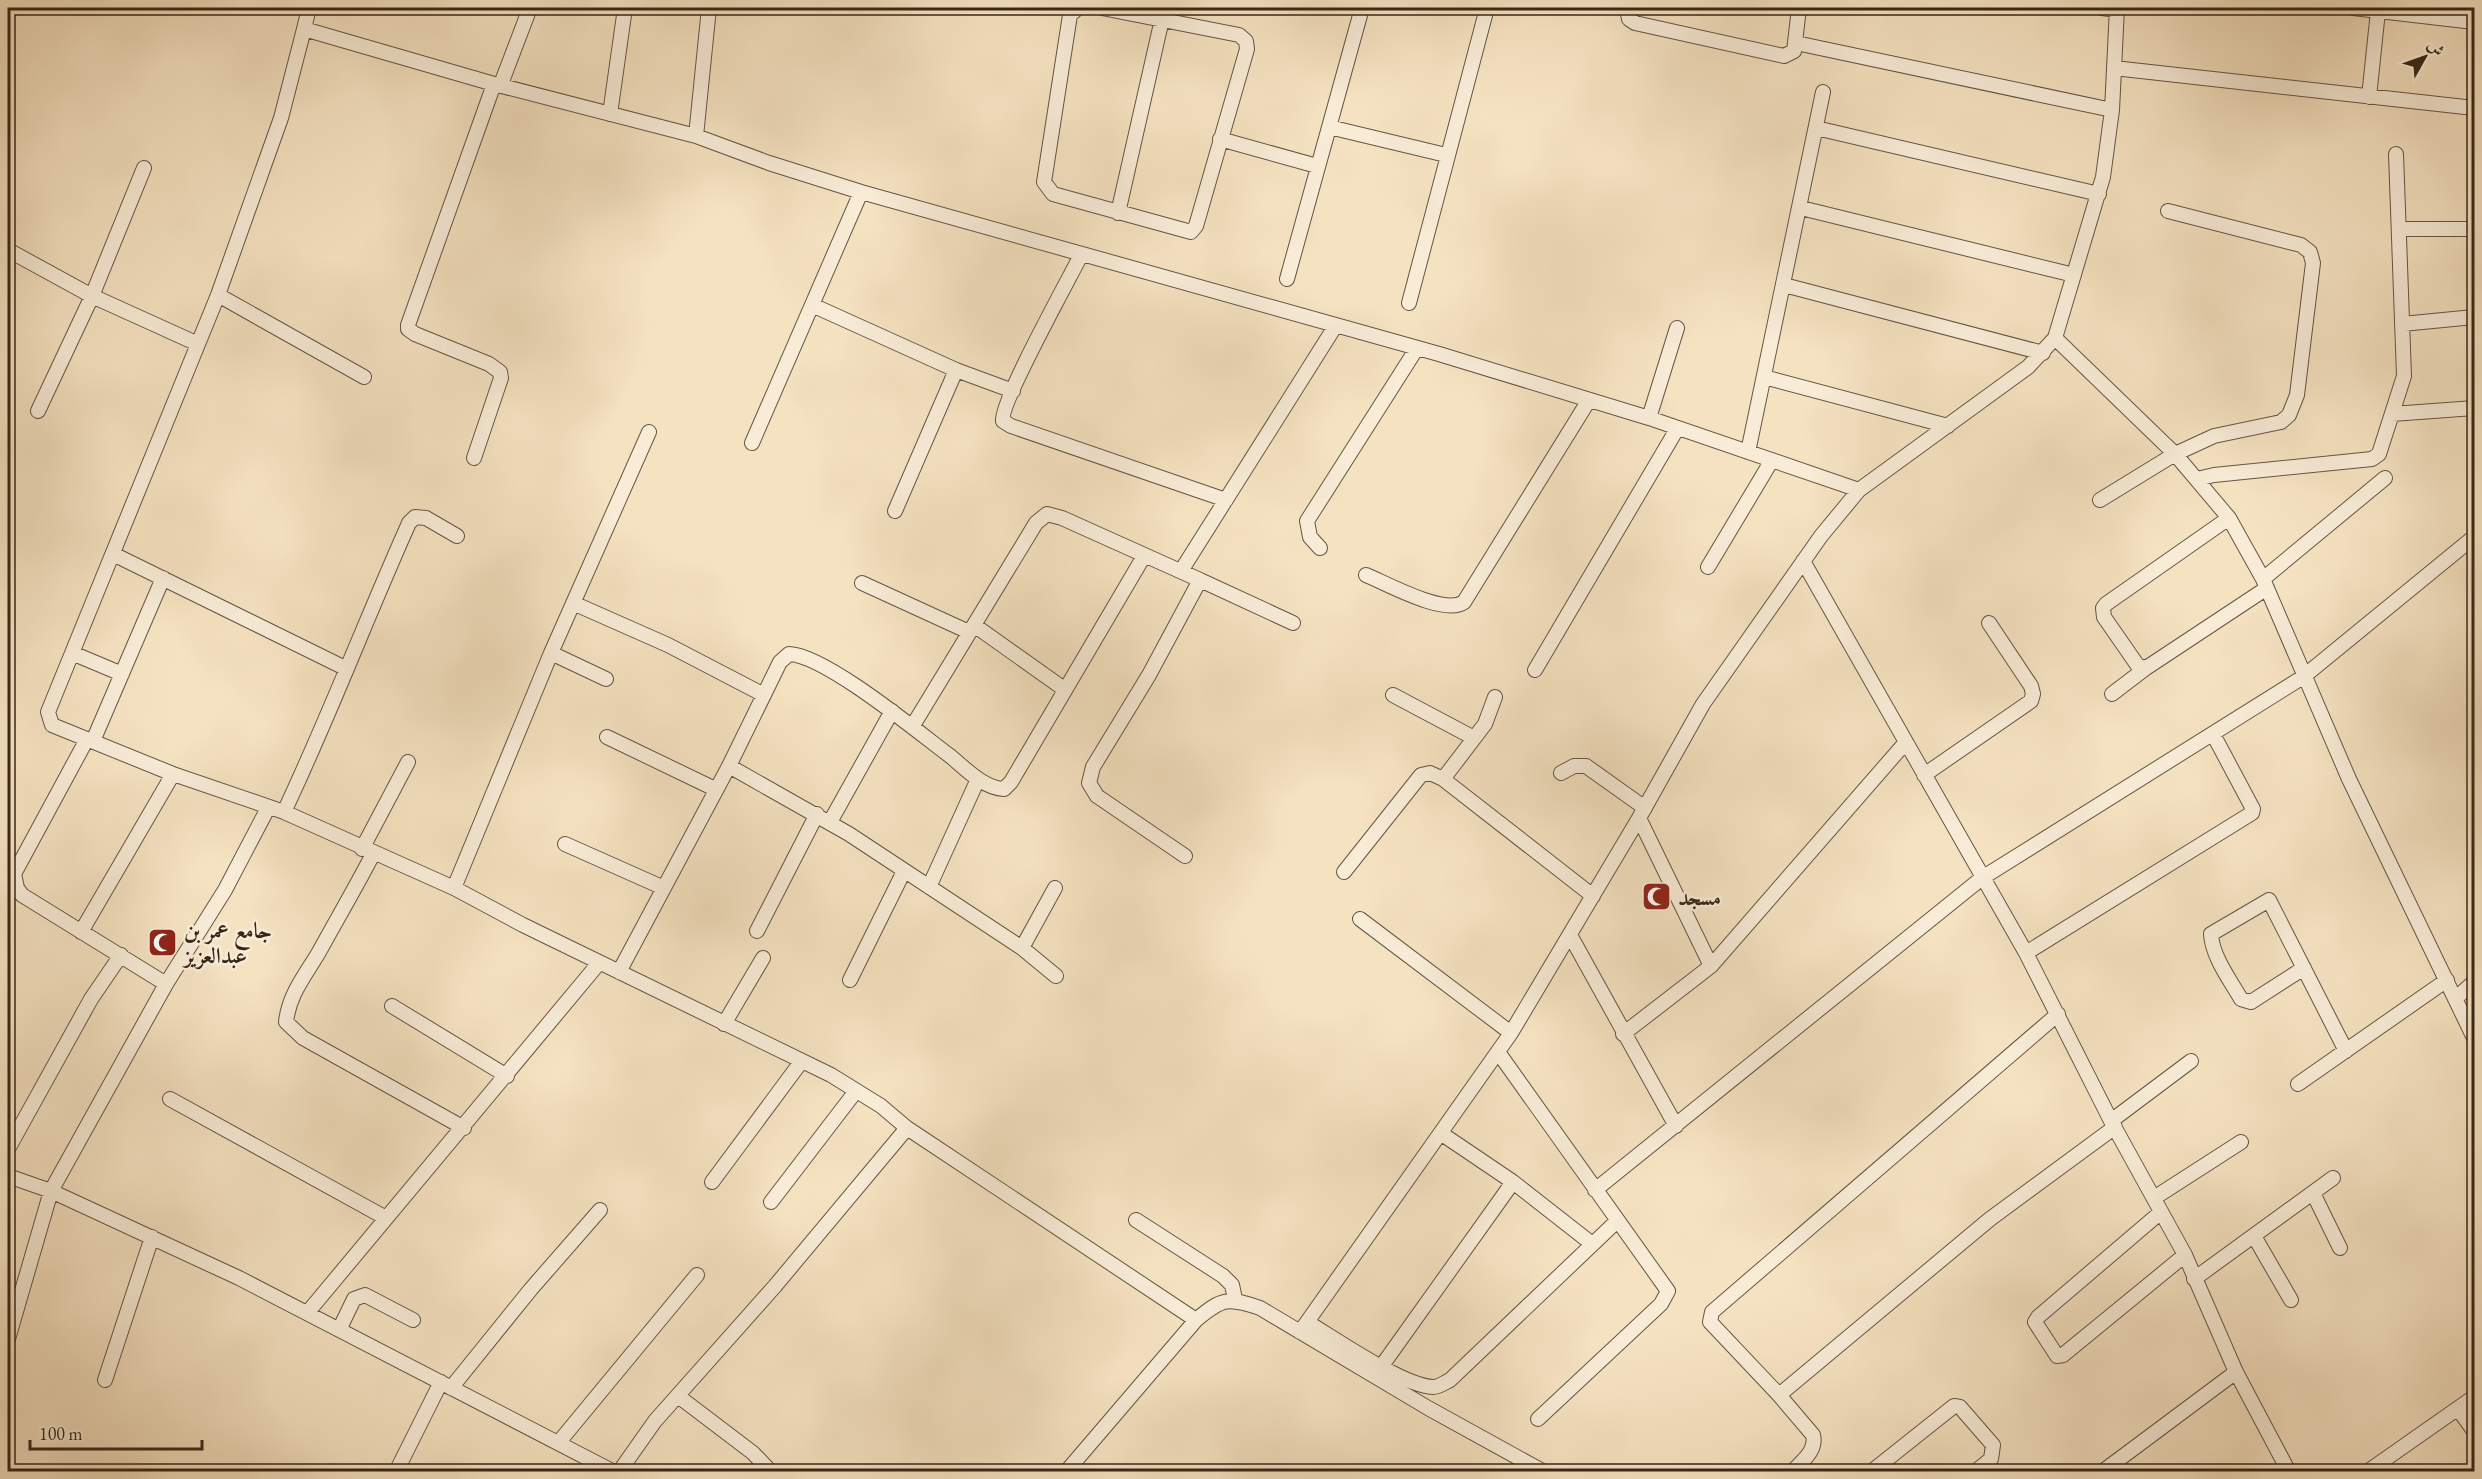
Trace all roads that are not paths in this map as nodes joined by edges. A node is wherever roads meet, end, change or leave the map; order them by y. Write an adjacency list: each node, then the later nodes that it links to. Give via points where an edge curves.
1 (309, 8): 17 (street)
2 (530, 8): 20 (street)
3 (625, 8): 25 (street)
4 (709, 8): 28 (street)
5 (1078, 8): 38 (street, via 1070,15 1044,182 1053,194)
6 (1102, 8): 15 (street)
7 (1362, 8): 26 (street)
8 (1487, 8): 31 (street)
9 (1627, 8): 18 (street, via 1629,19 1635,23 1784,56 1794,51)
10 (1800, 8): 18 (street)
11 (2102, 8): 13 (street)
12 (2353, 8): 14 (street)
13 (2117, 9): 19 (street)
14 (2378, 10): 16 (street); 22 (street)
15 (1162, 19): 29 (street, via 1239,35 1246,41); 38 (street)
16 (2475, 22)
17 (304, 29): 20 (street); 46 (street, via 281,118)
18 (1796, 43): 24 (street)
19 (2114, 68): 22 (street); 24 (street)
20 (497, 84): 25 (street); 73 (street, via 408,325 415,334 489,363 500,372)
21 (1823, 92): 27 (street)
22 (2369, 97): 23 (street)
23 (2475, 108)
24 (2112, 110): 35 (street)
25 (610, 114): 28 (street)
26 (1329, 127): 31 (street); 32 (street)
27 (1816, 128): 35 (street); 36 (street)
28 (696, 136): 34 (street)
29 (1220, 139): 32 (street); 38 (street, via 1191,232)
30 (2396, 154): 39 (street)
31 (1446, 155): 48 (street)
32 (1317, 166): 44 (street)
33 (144, 168): 47 (street)
34 (861, 192): 42 (street); 49 (street)
35 (2099, 194): 43 (street)
36 (1801, 208): 43 (street); 45 (street)
37 (2168, 211): 72 (street, via 2301,245 2310,252 2313,263 2297,395 2289,415 2281,422 2214,436)
38 (1118, 213)
39 (2399, 229): 40 (street); 51 (street)
40 (2475, 229)
41 (8, 250): 47 (street)
42 (1082, 255): 52 (street); 61 (street)
43 (2074, 275): 54 (street)
44 (1287, 279)
45 (1784, 285): 57 (street); 60 (street)
46 (218, 295): 55 (street); 59 (street)
47 (92, 296): 55 (street); 64 (street)
48 (1409, 303)
49 (812, 305): 58 (street); 70 (street)
50 (2475, 317): 51 (street)
51 (2402, 324): 65 (street, via 2404,376)
52 (1336, 325): 56 (street); 78 (street)
53 (1677, 328): 66 (street)
54 (2055, 338): 57 (street); 72 (street)
55 (198, 344): 85 (street)
56 (1417, 348): 62 (street); 84 (street, via 1307,521 1310,537)
57 (2043, 353): 67 (street)
58 (956, 370): 61 (street); 80 (street)
59 (364, 377)
60 (1764, 377): 67 (street); 71 (street)
61 (1013, 391): 78 (street, via 1002,414 1003,421 1011,426)
62 (1589, 400): 66 (street); 90 (street, via 1459,606 1442,606)
63 (2475, 408): 65 (street)
64 (38, 411)
65 (2392, 414): 76 (street, via 2379,454 2372,459)
66 (1648, 418): 68 (street)
67 (1948, 426): 77 (street)
68 (1677, 429): 71 (street); 103 (street)
69 (649, 432): 95 (street)
70 (752, 443)
71 (1748, 452): 74 (street)
72 (2175, 454): 76 (street); 79 (street)
73 (474, 458)
74 (1772, 460): 77 (street); 88 (street)
75 (2385, 478): 94 (street)
76 (2197, 479): 81 (street)
77 (1859, 490): 87 (street)
78 (1226, 500): 89 (street)
79 (2100, 500)
80 (895, 511)
81 (2229, 518): 94 (street); 102 (street, via 2103,608 2104,617 2138,666)
82 (457, 536): 101 (street, via 426,518 415,517 409,523)
83 (2475, 537): 105 (street)
84 (1320, 548)
85 (113, 554): 91 (street); 99 (street)
86 (1144, 556): 89 (street); 98 (street, via 1047,514 1036,523); 107 (street)
87 (1803, 561): 118 (street); 129 (street, via 1703,704)
88 (1708, 567)
89 (1181, 571): 92 (street)
90 (1366, 575)
91 (163, 578): 101 (street); 104 (street)
92 (1200, 580): 96 (street); 134 (street, via 1093,767 1089,783 1097,796)
93 (862, 583): 98 (street)
94 (2265, 584): 102 (street); 105 (street)
95 (573, 603): 100 (street); 109 (street, via 669,645)
96 (1293, 623)
97 (1989, 623): 123 (street, via 2031,686 2031,701)
98 (972, 628): 107 (street); 113 (street)
99 (72, 653): 104 (street); 117 (street, via 48,712 49,720 56,728)
100 (551, 653): 106 (street); 140 (street)
101 (345, 668): 128 (street)
102 (2146, 668): 108 (street)
103 (1535, 670)
104 (122, 674): 117 (street)
105 (2303, 677): 114 (street); 158 (street)
106 (606, 679)
107 (1064, 689): 124 (street, via 1011,782 1004,789 996,789)
108 (2112, 694)
109 (764, 695): 112 (street, via 780,662 789,654 799,654); 120 (street)
110 (1393, 696): 116 (street)
111 (1495, 697): 116 (street, via 1485,724)
112 (892, 711): 113 (street); 131 (street)
113 (912, 727): 124 (street)
114 (2213, 734): 137 (street); 149 (street, via 2252,813)
115 (608, 737): 126 (street)
116 (1474, 738): 125 (street)
117 (90, 740): 122 (street); 139 (street, via 14,874)
118 (1906, 742): 123 (street); 153 (street)
119 (408, 762): 133 (street)
120 (729, 766): 126 (street); 130 (street)
121 (1561, 773): 129 (street, via 1574,766 1586,766)
122 (173, 774): 127 (street); 146 (street)
123 (1924, 775): 137 (street)
124 (978, 779): 138 (street)
125 (1443, 779): 136 (street, via 1430,773 1421,776); 143 (street)
126 (715, 789): 141 (street)
127 (268, 808): 128 (street); 160 (street, via 225,890)
128 (284, 812): 133 (street)
129 (1642, 813): 143 (street); 153 (street)
130 (817, 814): 131 (street); 145 (street)
131 (830, 822): 135 (street)
132 (565, 844): 141 (street)
133 (368, 852): 140 (street); 178 (street, via 297,985 286,1022 303,1038)
134 (1185, 856)
135 (904, 871): 138 (street); 157 (street)
136 (1344, 872)
137 (1982, 878): 149 (street); 177 (street)
138 (929, 887): 148 (street)
139 (12, 888): 146 (street)
140 (454, 888): 152 (street)
141 (664, 888): 155 (street)
142 (1054, 888): 148 (street)
143 (1593, 896): 147 (street)
144 (1360, 919): 165 (street)
145 (758, 931)
146 (81, 932): 150 (street)
147 (1570, 934): 165 (street); 166 (street)
148 (1022, 948): 156 (street)
149 (2026, 953): 163 (street)
150 (121, 955): 160 (street); 182 (street, via 91,999)
151 (763, 958): 164 (street)
152 (599, 963): 155 (street); 172 (street)
153 (1711, 966): 166 (street)
154 (2304, 968): 154 (street, via 2269,900 2211,934 2221,963 2246,1002 2252,1002); 168 (street)
155 (619, 972): 164 (street)
156 (1056, 976)
157 (850, 980)
158 (2447, 980): 161 (street); 168 (street)
159 (2475, 981): 161 (street)
160 (166, 984): 188 (street)
161 (2455, 999): 167 (street)
162 (392, 1006): 172 (street)
163 (2058, 1014): 176 (street); 216 (street, via 1712,1311 1710,1322)
164 (724, 1024): 171 (street)
165 (1511, 1033): 169 (street)
166 (1623, 1034): 177 (street)
167 (2475, 1038)
168 (2346, 1051): 173 (street)
169 (1498, 1052): 180 (street); 187 (street)
170 (2192, 1061): 176 (street)
171 (801, 1062): 174 (street); 185 (street)
172 (507, 1076): 178 (street)
173 (2298, 1084)
174 (856, 1091): 179 (street); 191 (street)
175 (170, 1099): 194 (street)
176 (2113, 1124): 190 (street); 216 (street, via 1990,1219)
177 (1676, 1126): 187 (street)
178 (464, 1128): 194 (street)
179 (907, 1128): 208 (street); 217 (street)
180 (1442, 1134): 186 (street); 209 (street)
181 (2241, 1142): 190 (street)
182 (8, 1149)
183 (8, 1176): 188 (street)
184 (2332, 1178): 189 (street)
185 (712, 1182)
186 (1513, 1182): 199 (street); 212 (street)
187 (1595, 1190): 196 (street)
188 (51, 1191): 198 (street); 211 (street)
189 (2313, 1193): 197 (street); 200 (street)
190 (2154, 1198): 193 (street)
191 (771, 1202)
192 (600, 1210): 215 (street)
193 (2161, 1212): 201 (street); 201 (street, via 2035,1322 2057,1356 2063,1355)
194 (386, 1218): 206 (street)
195 (1136, 1220): 204 (street, via 1223,1275 1232,1285)
196 (1617, 1221): 199 (street); 220 (street, via 1667,1286 1667,1295)
197 (2254, 1236): 203 (street); 205 (street)
198 (152, 1237): 206 (street); 214 (street)
199 (1591, 1243): 212 (street, via 1450,1380 1436,1388 1423,1386)
200 (2340, 1248)
201 (2184, 1255): 203 (street)
202 (697, 1275): 222 (street)
203 (2194, 1279): 213 (street)
204 (1235, 1299): 208 (street, via 1216,1303); 209 (street)
205 (2291, 1300)
206 (308, 1312): 210 (street)
207 (413, 1320): 210 (street, via 365,1295 354,1299)
208 (1197, 1320): 227 (street)
209 (1303, 1327): 212 (street); 228 (street, via 1428,1408)
210 (340, 1328): 215 (street)
211 (8, 1339)
212 (1381, 1367)
213 (2236, 1372): 232 (street); 233 (street)
214 (105, 1380)
215 (446, 1385): 222 (street); 223 (street)
216 (1779, 1395): 229 (street, via 1815,1442 1812,1451)
217 (678, 1396): 225 (street); 226 (street, via 753,1453)
218 (2475, 1397): 219 (street)
219 (2458, 1409): 221 (street); 234 (street)
220 (1538, 1419)
221 (2475, 1431)
222 (559, 1442): 224 (street)
223 (396, 1472)
224 (614, 1472)
225 (619, 1472)
226 (771, 1472)
227 (1066, 1472)
228 (1544, 1472)
229 (1792, 1472)
230 (1871, 1472): 231 (street, via 1953,1406 1960,1407 1993,1445 1991,1459)
231 (1976, 1472)
232 (2102, 1472)
233 (2289, 1472)
234 (2367, 1472)

